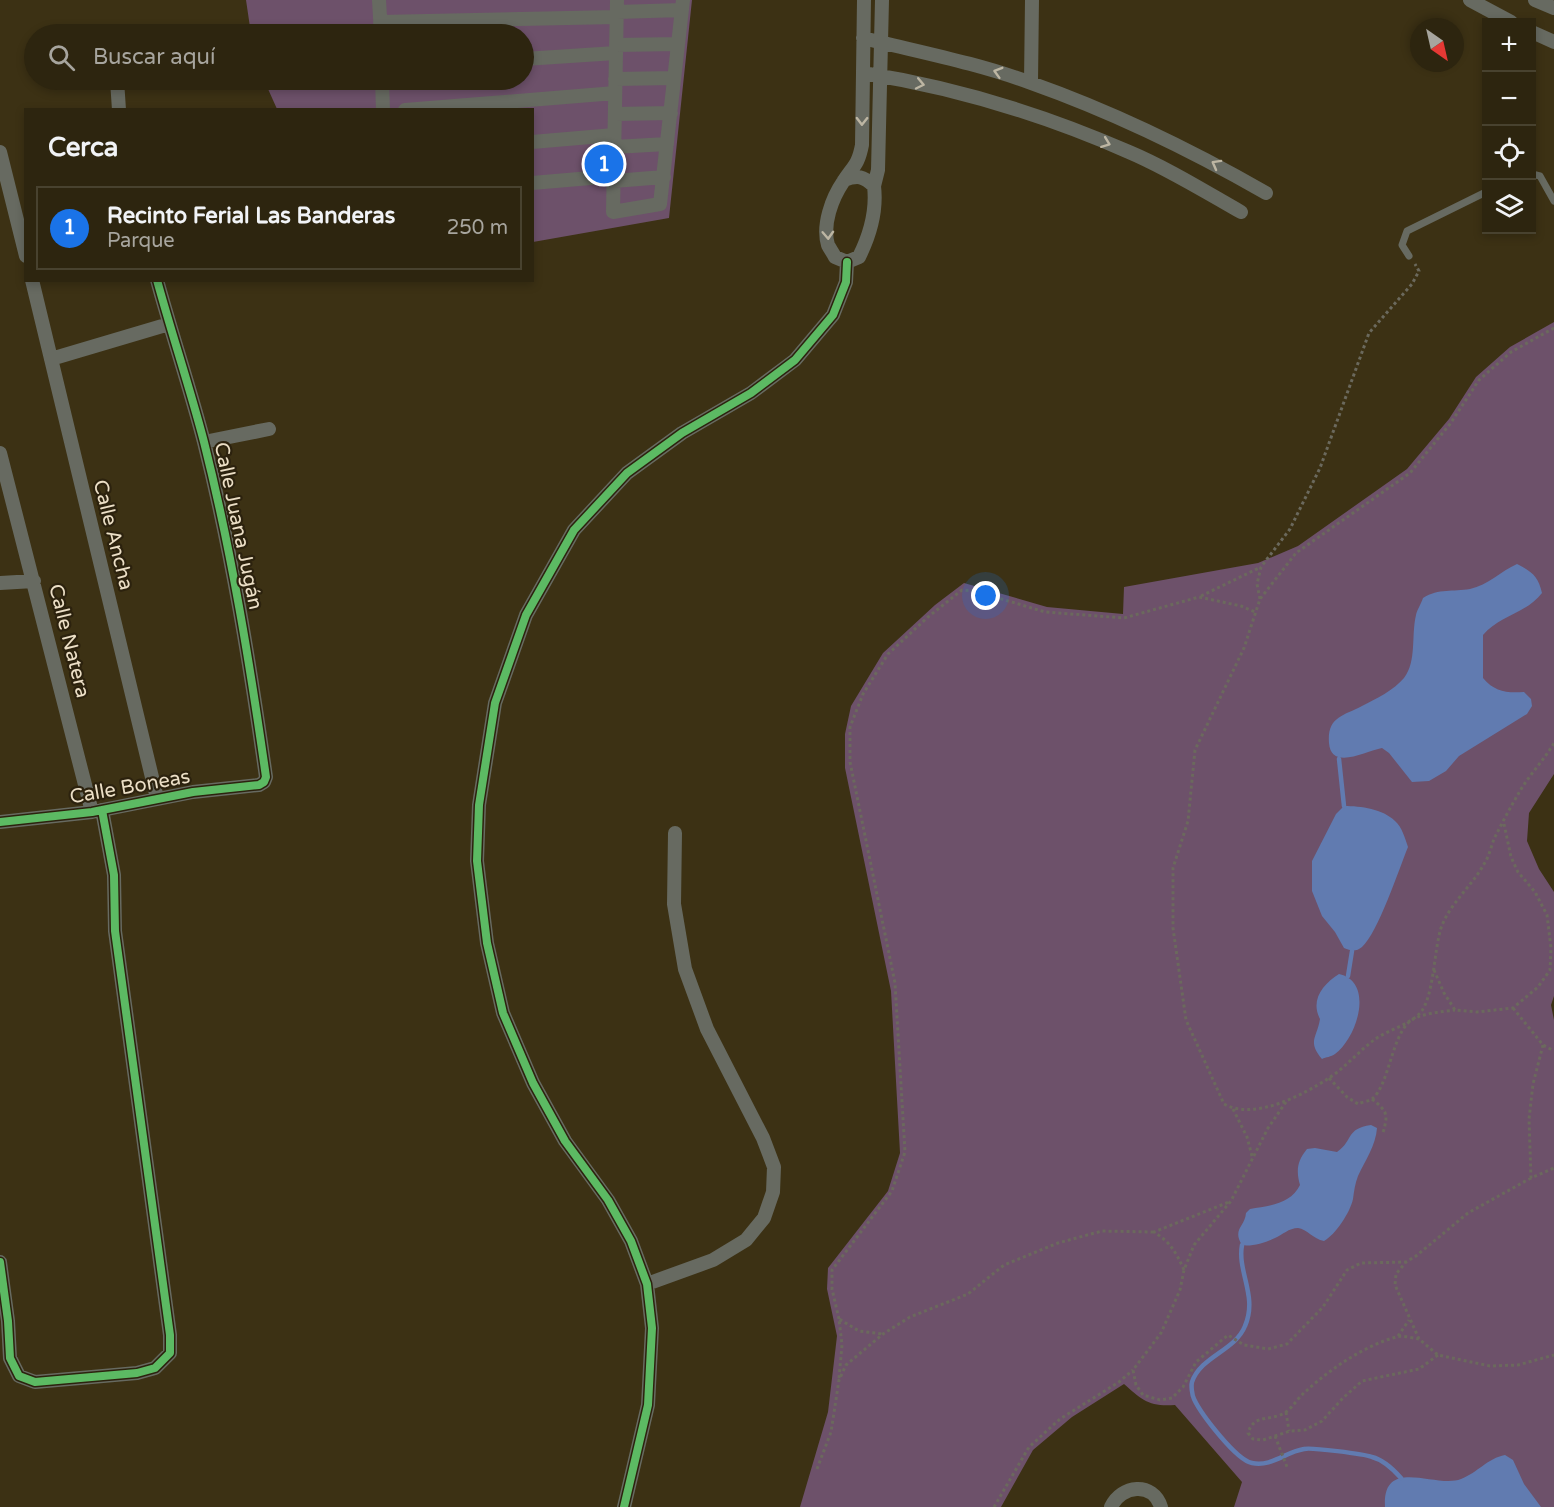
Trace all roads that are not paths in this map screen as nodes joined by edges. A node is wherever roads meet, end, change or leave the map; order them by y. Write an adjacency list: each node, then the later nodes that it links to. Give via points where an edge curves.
1 (380, 0): 11 (street)
2 (864, 0): 14 (street)
3 (882, 0): 15 (street)
4 (1032, 0): 23 (street)
5 (1470, 0): 10 (street)
6 (1535, 0): 8 (street)
7 (682, 5): 9 (street); 17 (street)
8 (1554, 8)
9 (616, 10): 12 (street); 18 (street)
10 (1504, 18)
11 (380, 24)
12 (432, 24)
13 (1536, 34): 16 (street)
14 (863, 38): 15 (street); 20 (street)
15 (881, 42): 21 (street); 23 (street, one-way to 15)
16 (1554, 42)
17 (678, 44): 18 (street); 22 (street)
18 (616, 49): 19 (street); 24 (street)
19 (534, 58)
20 (862, 73): 21 (street); 41 (street, one-way to 41, via 862,145 859,162)
21 (880, 76): 37 (street, one-way to 37, via 1025,112); 43 (street, via 878,170)
22 (674, 78): 24 (street); 30 (street)
23 (1031, 82): 32 (street)
24 (615, 86): 29 (street); 31 (street)
25 (118, 90): 27 (street)
26 (382, 90): 28 (street)
27 (119, 108)
28 (383, 108)
29 (422, 108)
30 (671, 112): 31 (street); 35 (street)
31 (615, 114): 33 (street)
32 (1142, 128): 37 (street); 44 (street, one-way to 32, via 1213,162)
33 (614, 141): 34 (street); 35 (street); 40 (street)
34 (534, 142)
35 (667, 144): 39 (street)
36 (0, 152): 48 (street)
37 (1129, 152): 47 (street)
38 (1536, 175): 46 (lane)
39 (664, 177): 40 (street); 40 (street, via 660,204 613,212)
40 (614, 178): 42 (street)
41 (844, 180): 43 (street, via 856,175); 50 (street, one-way to 50, via 834,196 827,222 828,244 835,257)
42 (534, 183)
43 (874, 186): 50 (street, via 876,199 868,238 858,257)
44 (1266, 194)
45 (1482, 194): 49 (lane, via 1407,231 1402,245)
46 (1554, 201)
47 (1241, 212)
48 (24, 248)
49 (1409, 256)
50 (847, 262): 67 (street, via 846,282 833,315 795,360 627,473 574,530 526,615 495,703 479,805 477,861 487,943 503,1013 533,1083 566,1141 608,1200 631,1241)
51 (32, 282): 54 (street, Calle Ancha)
52 (158, 282): 53 (street, Calle Juana Jugán)
53 (169, 324): 54 (street); 56 (street, Calle Juana Jugán)
54 (51, 359): 62 (street, Calle Ancha)
55 (269, 429): 56 (street)
56 (204, 442): 61 (street, Calle Juana Jugán, via 250,664)
57 (0, 453): 58 (street, Calle Natera)
58 (4, 480): 59 (street, Calle Natera)
59 (34, 581): 60 (street); 63 (street, Calle Natera)
60 (0, 583)
61 (264, 782): 62 (street, Calle Boneas)
62 (157, 798): 63 (street, Calle Boneas)
63 (97, 811): 64 (street, Calle Boneas); 66 (street, Calle Natera, via 114,874 115,931 170,1353 155,1368 137,1373 35,1382 19,1376 10,1358)
64 (0, 822)
65 (675, 833): 67 (street, via 674,904 685,969 707,1029 764,1138 774,1167 773,1191 764,1218 746,1240 713,1260)
66 (0, 1262)
67 (647, 1284): 68 (street, via 652,1328 648,1405)
68 (624, 1507)
69 (1111, 1507): 70 (street, via 1115,1498 1138,1488 1150,1492)
70 (1161, 1507)

